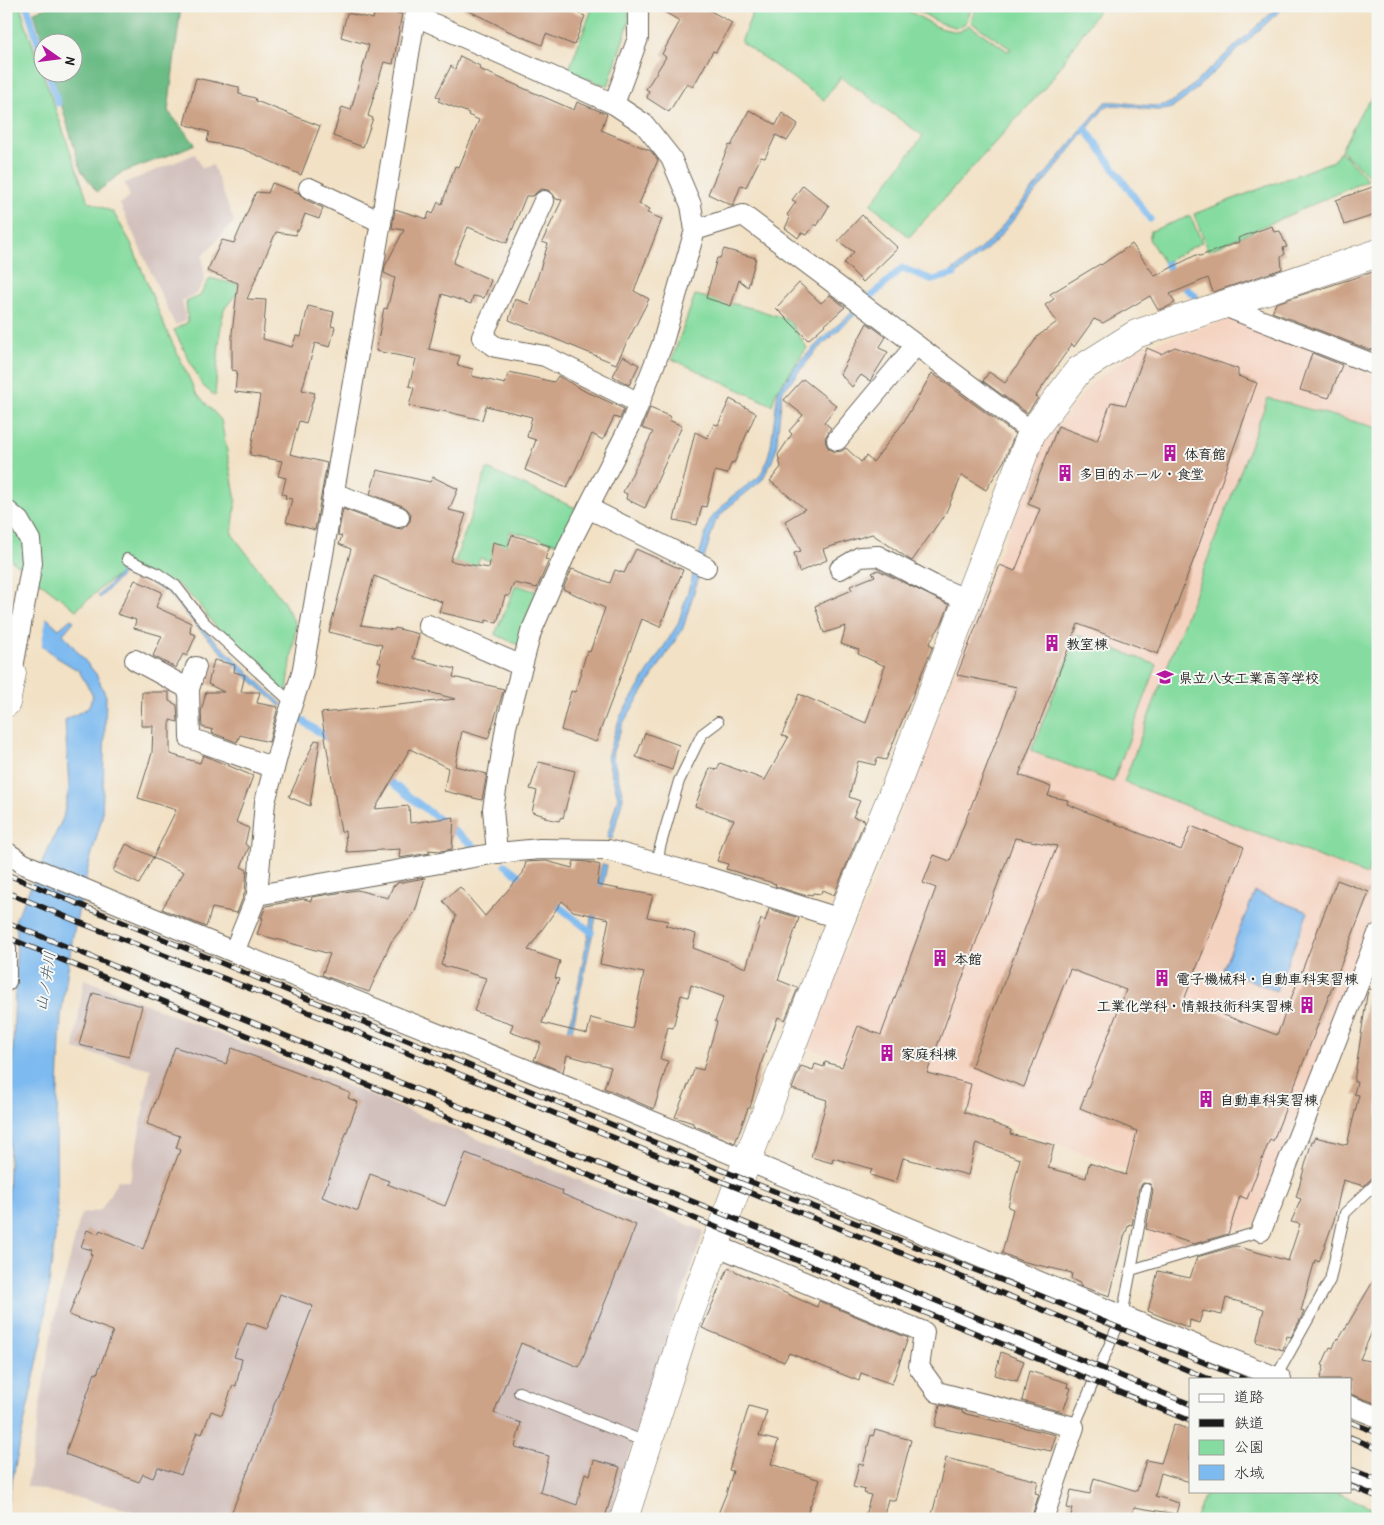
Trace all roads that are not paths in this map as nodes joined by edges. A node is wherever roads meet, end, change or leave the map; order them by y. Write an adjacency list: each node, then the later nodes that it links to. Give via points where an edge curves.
1 (638, 6): 3 (street, via 638,38)
2 (417, 11): 3 (street); 6 (street)
3 (614, 104): 7 (street, via 644,124 671,158 691,205)
4 (309, 188): 6 (street)
5 (544, 201): 12 (street, via 482,337 496,347 545,356)
6 (381, 222): 15 (street)
7 (696, 230): 10 (street, via 743,215); 12 (street, via 662,345)
8 (1378, 253): 9 (street)
9 (1224, 306): 11 (street); 13 (street, via 1136,334 1079,370)
10 (916, 344): 13 (street); 14 (street)
11 (1378, 366)
12 (639, 403): 16 (street)
13 (1032, 432): 22 (street)
14 (837, 440)
15 (333, 493): 18 (street); 30 (street, via 302,674)
16 (588, 508): 20 (street); 25 (street, via 530,632)
17 (6, 510): 27 (street, via 19,522 30,540 32,563)
18 (399, 517)
19 (127, 559): 30 (lane, via 156,572 176,586 204,622)
20 (706, 567)
21 (840, 569): 22 (street, via 860,557 878,556)
22 (967, 600): 37 (street)
23 (428, 624): 25 (street)
24 (135, 660): 28 (street)
25 (522, 666): 34 (street, via 506,727 493,809)
26 (196, 667): 28 (street)
27 (12, 673): 29 (street)
28 (190, 689): 32 (street, via 190,738)
29 (6, 703)
30 (292, 704): 32 (street)
31 (718, 722): 35 (lane, via 702,734 679,781)
32 (274, 768): 36 (street, via 265,802)
33 (6, 852): 40 (street, via 24,864)
34 (497, 853): 35 (street, via 540,849 608,850); 36 (street)
35 (658, 864): 37 (street)
36 (257, 895): 40 (street)
37 (840, 919): 42 (street)
38 (1378, 934): 45 (street)
39 (6, 948): 41 (street)
40 (234, 952): 42 (street)
41 (6, 981)
42 (747, 1162): 46 (street); 48 (street)
43 (1378, 1182): 50 (lane, via 1345,1213 1330,1280)
44 (1146, 1190): 47 (lane)
45 (1261, 1231): 47 (lane)
46 (720, 1234): 49 (lane); 55 (street, via 924,1332 919,1367 937,1392); 56 (street, via 687,1321)
47 (1131, 1270): 48 (lane)
48 (1122, 1316): 49 (lane); 50 (street)
49 (1097, 1374): 53 (lane); 55 (lane)
50 (1279, 1378)
51 (519, 1392): 56 (lane)
52 (1352, 1407): 54 (street)
53 (1189, 1412)
54 (1378, 1417)
55 (1074, 1427): 60 (street)
56 (648, 1443): 59 (street)
57 (1352, 1478): 58 (lane)
58 (1378, 1488)
59 (624, 1519)
60 (1043, 1519)

